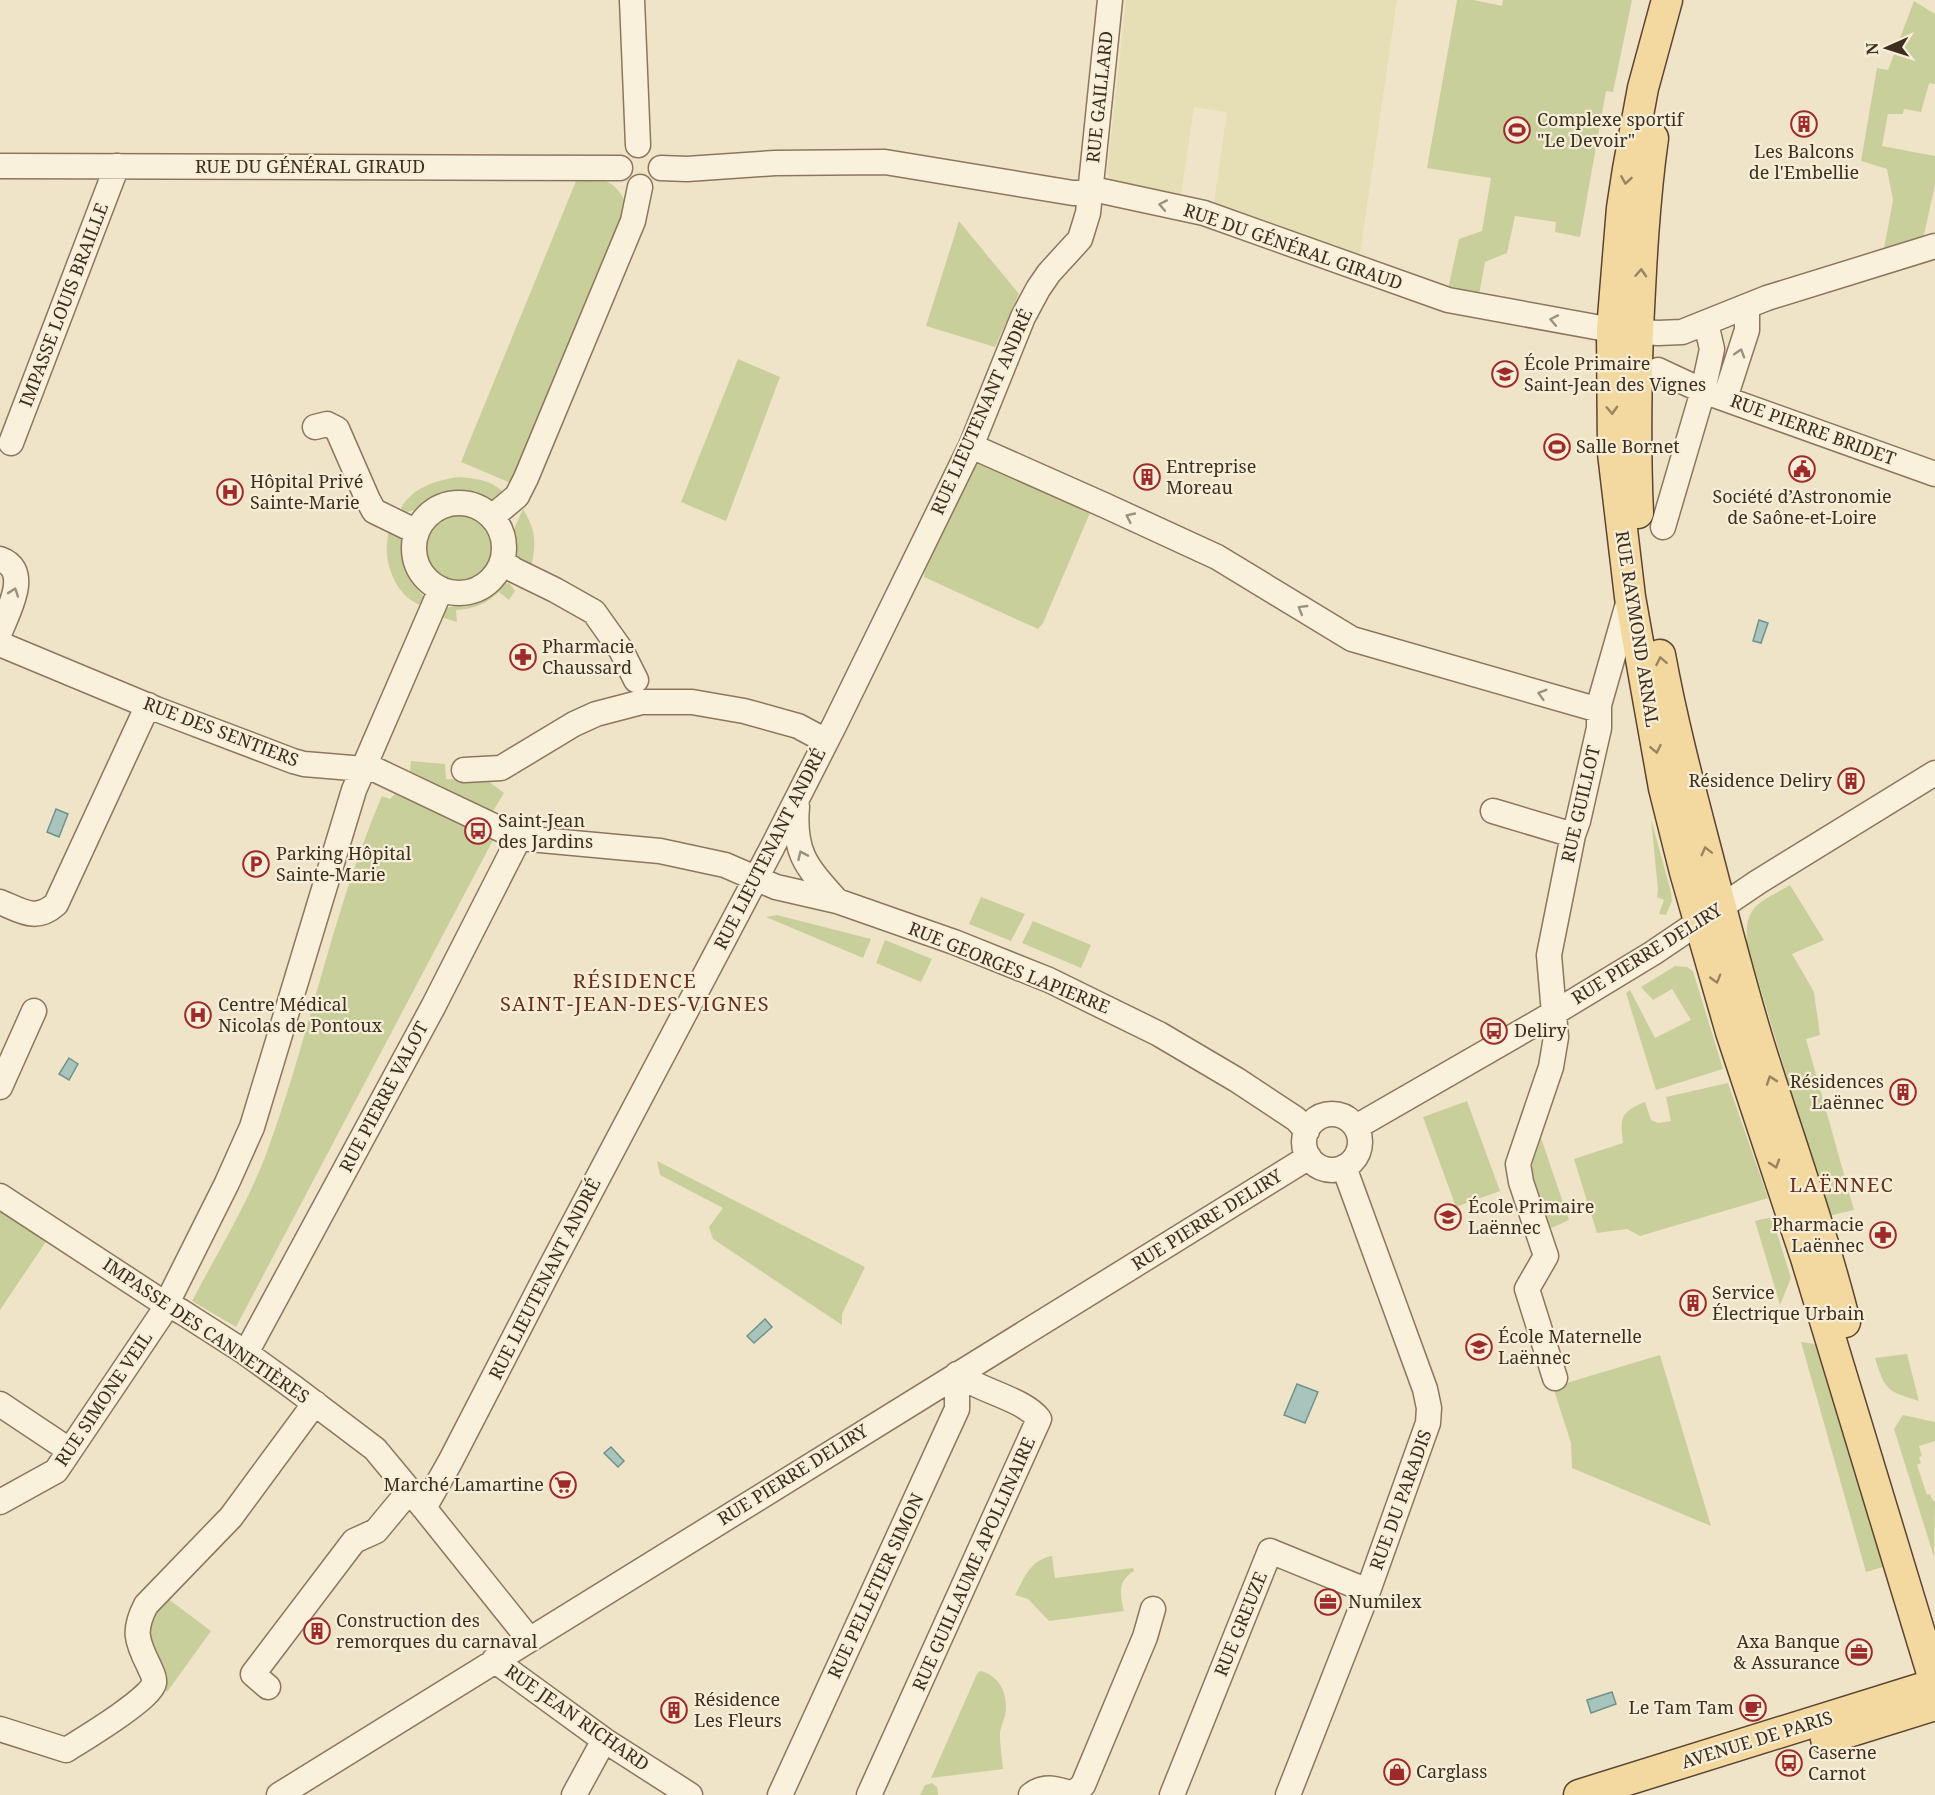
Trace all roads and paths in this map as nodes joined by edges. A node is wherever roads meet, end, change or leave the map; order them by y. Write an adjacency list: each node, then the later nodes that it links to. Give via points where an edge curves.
1 (632, 0): 5 (street)
2 (1110, 0): 11 (street, RUE GAILLARD)
3 (1667, 0): 15 (main road, one-way to 15, via 1643,88 1621,217)
4 (1687, 0): 15 (main road, one-way to 4, via 1653,141)
5 (638, 145): 8 (street, via 622,156); 9 (street, via 652,148)
6 (0, 166): 7 (street, RUE DU GÉNÉRAL GIRAUD)
7 (117, 166): 8 (street, RUE DU GÉNÉRAL GIRAUD); 19 (street, IMPASSE LOUIS BRAILLE)
8 (620, 168): 10 (street, via 624,179)
9 (662, 168): 10 (street, via 657,179); 11 (street, RUE DU GÉNÉRAL GIRAUD, via 885,162)
10 (640, 187): 22 (street, via 633,220 526,478 517,496)
11 (1090, 193): 15 (street, RUE DU GÉNÉRAL GIRAUD, one-way to 11, via 1448,300 1204,213 1102,191); 20 (street, RUE LIEUTENANT ANDRÉ, via 1080,239 1049,273 1028,308)
12 (1935, 246): 13 (street, RUE DU GÉNÉRAL GIRAUD)
13 (1747, 307): 14 (street, RUE DU GÉNÉRAL GIRAUD); 17 (street, one-way to 13, via 1747,330)
14 (1706, 324): 15 (street, RUE DU GÉNÉRAL GIRAUD, via 1682,332); 17 (street, via 1712,349)
15 (1625, 331): 28 (main road, RUE RAYMOND ARNAL, one-way to 28, via 1613,453); 45 (main road, RUE RAYMOND ARNAL, one-way to 15, via 1643,554)
16 (1658, 370): 17 (street, RUE PIERRE BRIDET)
17 (1714, 395): 21 (street, RUE PIERRE BRIDET); 23 (street)
18 (315, 427): 24 (street, via 327,424 337,429 374,511)
19 (11, 443)
20 (971, 446): 33 (street, one-way to 20, via 1352,639 1217,557); 34 (street, RUE LIEUTENANT ANDRÉ)
21 (1935, 474)
22 (492, 517): 24 (street, via 480,507 450,503 424,519); 26 (street, via 503,537)
23 (1663, 527)
24 (417, 532): 27 (street, via 414,546 421,571)
25 (0, 559): 29 (street, one-way to 25, via 17,583 12,566)
26 (502, 561): 27 (street, via 484,585 470,591); 31 (street, via 594,612 621,650)
27 (441, 589): 35 (street, RUE SIMONE VEIL)
28 (1630, 597): 33 (street, RUE GUILLOT); 45 (main road, RUE RAYMOND ARNAL, one-way to 45, via 1664,788)
29 (0, 632)
30 (0, 644): 32 (street, RUE DES SENTIERS)
31 (636, 680)
32 (148, 705): 35 (street, RUE DES SENTIERS, via 304,764); 44 (street, via 56,904 38,914)
33 (1599, 710): 40 (street, RUE GUILLOT, via 1599,728)
34 (826, 741): 36 (street, via 798,726 744,711 692,702 642,702 574,724 501,768); 38 (street, RUE LIEUTENANT ANDRÉ)
35 (364, 768): 41 (street, RUE DES SENTIERS, via 386,774); 54 (street, RUE SIMONE VEIL, via 252,1127)
36 (464, 770)
37 (1935, 773): 45 (street, RUE PIERRE DELIRY)
38 (798, 798): 42 (street, RUE LIEUTENANT ANDRÉ); 43 (street, one-way to 38, via 809,869 799,848 795,829)
39 (1493, 811): 40 (street)
40 (1573, 835): 47 (street, RUE GUILLOT, via 1549,955)
41 (519, 838): 42 (street, RUE DES SENTIERS, via 660,851 725,865); 55 (street, RUE PIERRE VALOT)
42 (755, 879): 43 (street, RUE GEORGES LAPIERRE); 61 (street, RUE LIEUTENANT ANDRÉ, via 450,1462)
43 (837, 901): 50 (street, RUE GEORGES LAPIERRE, via 954,942 1114,1010 1237,1080 1296,1119)
44 (0, 902)
45 (1710, 915): 47 (street, RUE PIERRE DELIRY); 65 (main road, one-way to 45, via 1802,1173 1752,1019); 68 (main road, one-way to 68, via 1731,1032 1806,1258)
46 (34, 1011): 48 (street)
47 (1554, 1013): 49 (street, RUE PIERRE DELIRY); 57 (street, RUE GUILLOT, via 1556,1037 1551,1067 1518,1164 1546,1256 1527,1289)
48 (0, 1087)
49 (1356, 1127): 50 (street, via 1343,1116 1326,1115); 52 (street, via 1360,1145 1352,1162)
50 (1307, 1131): 51 (street)
51 (1309, 1157): 52 (street, via 1329,1170); 56 (street, RUE PIERRE DELIRY)
52 (1344, 1167): 63 (street, RUE DU PARADIS, via 1430,1408)
53 (0, 1196): 54 (street, IMPASSE DES CANNETIÈRES)
54 (167, 1304): 55 (street, IMPASSE DES CANNETIÈRES); 60 (street, RUE SIMONE VEIL)
55 (246, 1353): 58 (street, IMPASSE DES CANNETIÈRES)
56 (957, 1374): 66 (street, RUE PIERRE DELIRY); 76 (street, RUE PELLETIER SIMON, via 957,1409); 77 (street, RUE GUILLAUME APOLLINAIRE, via 1027,1408 1039,1419)
57 (1555, 1378)
58 (315, 1403): 61 (street, IMPASSE DES CANNETIÈRES, via 375,1449); 71 (street, via 231,1517 146,1605 136,1636 152,1673 151,1691 66,1750)
59 (0, 1404): 60 (street)
60 (69, 1450): 62 (street, RUE SIMONE VEIL, via 56,1471)
61 (417, 1499): 66 (street); 69 (street, RUE LIEUTENANT ANDRÉ, via 376,1531 354,1541 253,1674)
62 (0, 1502)
63 (1368, 1591): 79 (street, RUE GREUZE, via 1270,1551); 80 (street, RUE DU PARADIS)
64 (1153, 1610): 78 (street, via 1083,1785 1073,1794 1052,1787 1038,1789)
65 (1935, 1618)
66 (529, 1639): 67 (street, RUE PIERRE DELIRY)
67 (494, 1660): 72 (street, RUE JEAN RICHARD); 73 (street, RUE PIERRE DELIRY)
68 (1935, 1683): 81 (main road, AVENUE DE PARIS)
69 (268, 1687)
70 (1935, 1705): 82 (main road, AVENUE DE PARIS)
71 (0, 1729)
72 (604, 1740): 74 (street); 75 (street, RUE JEAN RICHARD)
73 (292, 1791)
74 (574, 1795)
75 (690, 1795)
76 (780, 1795)
77 (869, 1795)
78 (1031, 1795)
79 (1172, 1795)
80 (1288, 1795)
81 (1579, 1795)
82 (1639, 1795)

